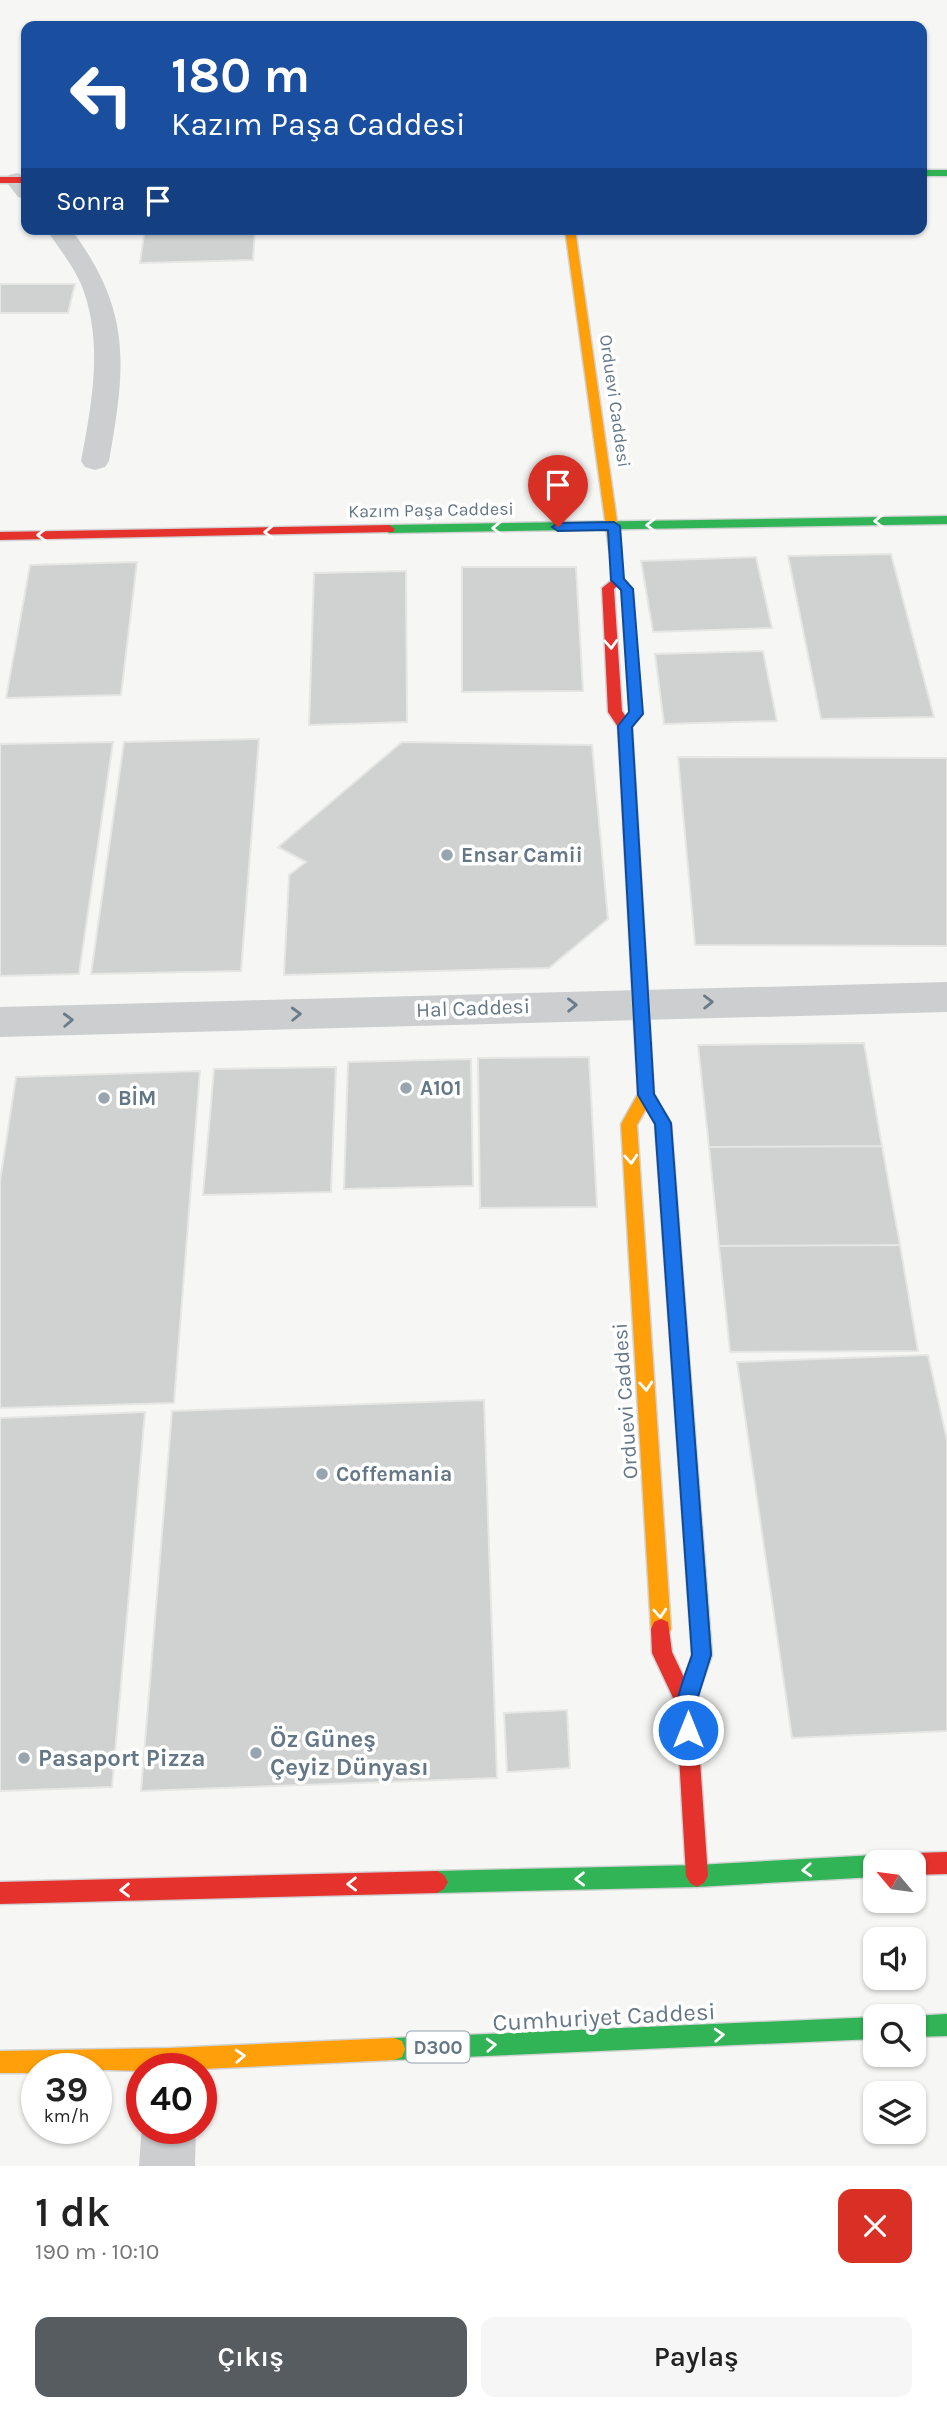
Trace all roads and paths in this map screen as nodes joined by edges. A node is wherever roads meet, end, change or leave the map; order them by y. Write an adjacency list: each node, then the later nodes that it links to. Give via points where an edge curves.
1 (927, 173): 2 (main road)
2 (947, 173)
3 (62, 235): 5 (street, via 93,279 105,320 106,401)
4 (571, 235): 7 (main road, Orduevi Caddesi)
5 (95, 460)
6 (947, 520): 7 (main road, Kazım Paşa Caddesi, one-way to 7)
7 (614, 526): 8 (main road, Kazım Paşa Caddesi, one-way to 8); 10 (main road, Orduevi Caddesi, one-way to 10, via 622,585 608,588 615,712 630,720)
8 (0, 536)
9 (947, 997): 10 (street, Hal Caddesi, one-way to 9)
10 (640, 1004): 11 (street, Hal Caddesi, one-way to 10); 12 (main road, Orduevi Caddesi)
11 (0, 1022)
12 (646, 1095): 13 (main road, Orduevi Caddesi, via 663,1123 702,1655); 13 (main road, Orduevi Caddesi, one-way to 13, via 629,1124 662,1653)
13 (685, 1703): 17 (main road, Orduevi Caddesi)
14 (947, 1863): 15 (main road)
15 (926, 1864)
16 (863, 1867): 17 (main road, one-way to 17)
17 (697, 1876): 18 (main road, one-way to 18)
18 (0, 1894)
19 (947, 2025): 20 (main road)
20 (926, 2026)
21 (863, 2029): 23 (main road, Cumhuriyet Caddesi / D300, one-way to 21)
22 (0, 2062): 24 (main road, Cumhuriyet Caddesi / D300)
23 (217, 2062)
24 (126, 2063)
25 (168, 2144): 26 (street)
26 (167, 2166)

